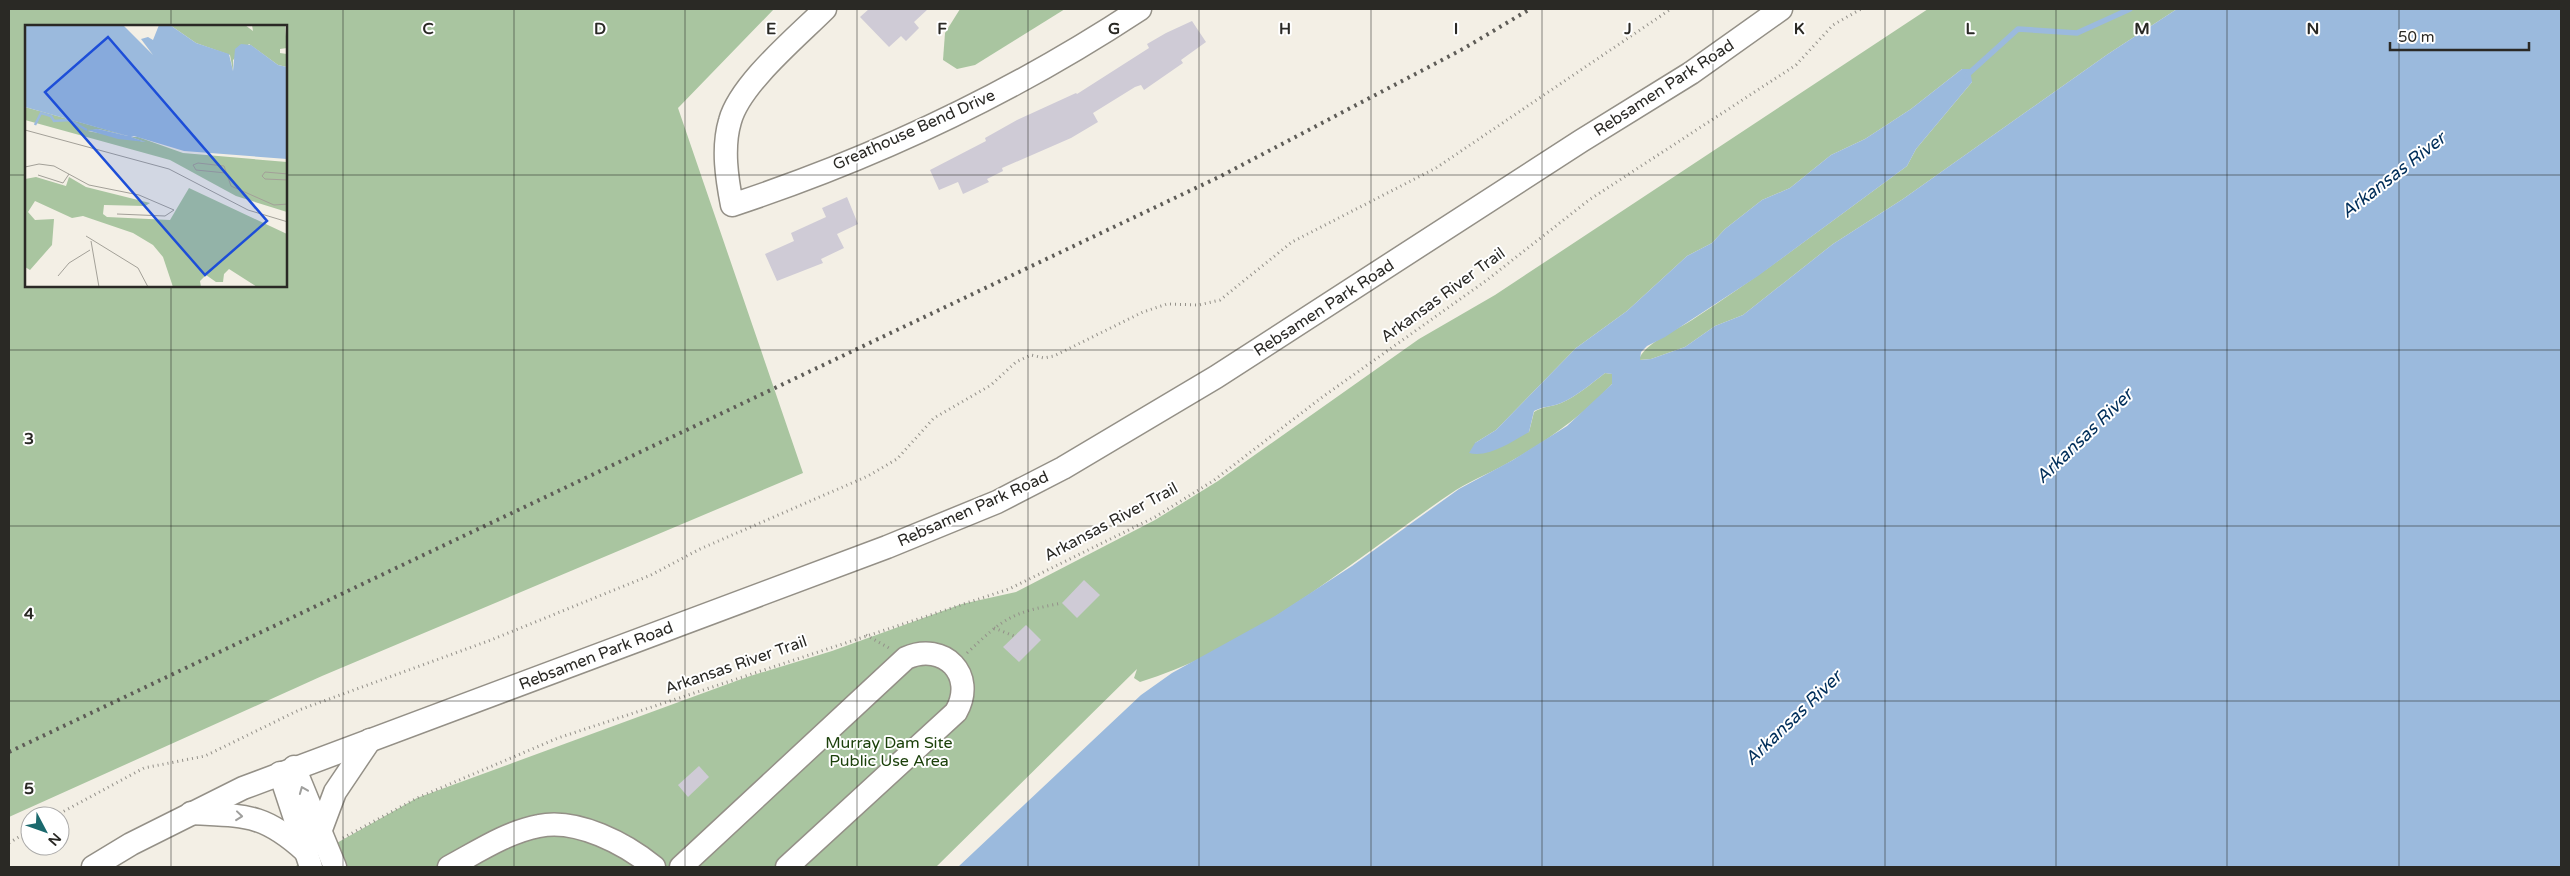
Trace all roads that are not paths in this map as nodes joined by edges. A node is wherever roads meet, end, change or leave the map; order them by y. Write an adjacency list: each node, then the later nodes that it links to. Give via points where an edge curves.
1 (825, 9): 2 (street, Greathouse Bend Drive, via 756,80 736,107 729,122 726,150 732,205 967,110)
2 (1140, 9)
3 (1781, 9): 4 (street, Rebsamen Park Road, via 1691,73 1216,377 1064,468 997,502 896,544)
4 (370, 740): 5 (street, Rebsamen Park Road); 7 (street, via 335,792)
5 (287, 770): 6 (street, Rebsamen Park Road); 7 (street)
6 (190, 813): 7 (street, one-way to 7, via 260,820); 9 (street, Rebsamen Park Road)
7 (320, 853)
8 (483, 858): 10 (street); 11 (street, via 527,829 541,825 561,826 610,839)
9 (93, 867)
10 (449, 867)
11 (654, 867)
12 (681, 867): 13 (street, via 906,658 927,652 954,665 963,686 961,704 956,712)
13 (787, 867)

